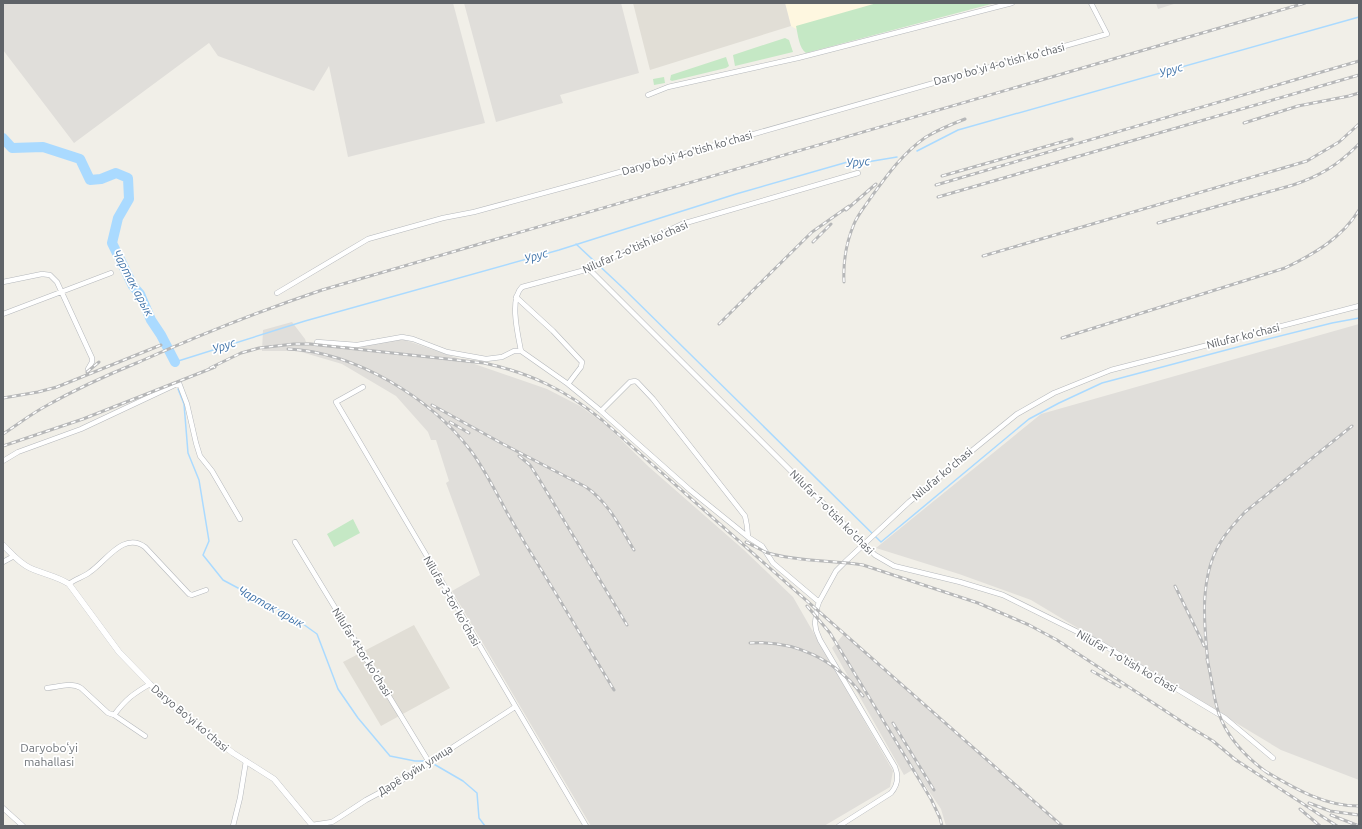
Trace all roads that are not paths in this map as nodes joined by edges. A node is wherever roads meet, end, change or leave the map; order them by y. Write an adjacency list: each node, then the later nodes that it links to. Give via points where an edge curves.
1 (1012, 3): 3 (street, via 798,58 668,87)
2 (1091, 3): 9 (street, Daryo bo'yi 4-o'tish ko'chasi, via 1107,34 588,181 368,239)
3 (648, 95)
4 (858, 173): 5 (street, Nilufar 2-o'tish ko'chasi, via 682,224)
5 (589, 269): 10 (street, Nilufar 2-o'tish ko'chasi, via 522,287); 23 (street, Nilufar 1-o'tish ko'chasi)
6 (111, 273): 8 (street)
7 (3, 282): 8 (street, via 42,274 50,275)
8 (62, 292): 12 (street); 15 (street, via 92,358)
9 (277, 293)
10 (516, 297): 14 (street, via 516,326); 16 (street, via 582,362)
11 (1359, 306): 23 (street, Nilufar ko'chasi, via 1111,370 1054,393 1011,418 909,502)
12 (3, 314)
13 (317, 342): 14 (street, via 357,345 402,337 447,352 486,359)
14 (521, 351): 16 (street)
15 (88, 369)
16 (568, 384): 18 (street)
17 (363, 387): 32 (street, Nilufar 3-tor ko'chasi, via 336,402)
18 (601, 411): 21 (street, via 690,490); 21 (street, via 630,382 637,382 745,516)
19 (3, 461): 20 (street, via 18,452 82,429 179,383 200,456 212,471)
20 (240, 519)
21 (748, 537): 29 (street, via 762,546 773,563)
22 (295, 542): 37 (street, Nilufar 4-tor ko'chasi)
23 (864, 544): 29 (street, Nilufar ko'chasi, via 836,571); 35 (street, Nilufar 1-o'tish ko'chasi, via 874,555 894,566 1003,595 1100,643 1225,718)
24 (3, 545): 25 (street, Daryo Boʻyi koʻchasi)
25 (14, 556): 26 (street); 27 (street, Daryo Boʻyi koʻchasi, via 30,568)
26 (3, 562)
27 (69, 584): 28 (street, via 90,572 122,544 136,543 145,548 189,594); 30 (street, Daryo Boʻyi koʻchasi, via 119,652)
28 (206, 590)
29 (819, 602): 43 (street, Nilufar ko'chasi, via 815,623 820,640 895,767 898,777 891,793)
30 (150, 684): 33 (street, via 124,701); 36 (street, Daryo Boʻyi koʻchasi, via 180,712)
31 (47, 688): 33 (street, via 77,686 108,713)
32 (515, 707): 37 (street, Дарё буйи улица); 42 (street, Nilufar 3-tor ko'chasi)
33 (114, 715): 34 (street)
34 (145, 736)
35 (1273, 758)
36 (246, 761): 39 (street, Daryo Boʻyi koʻchasi, via 274,779); 41 (street)
37 (429, 762): 39 (street, Дарё буйи улица, via 332,822)
38 (3, 808): 40 (street)
39 (312, 825)
40 (23, 826)
41 (234, 826)
42 (586, 826)
43 (839, 826)

